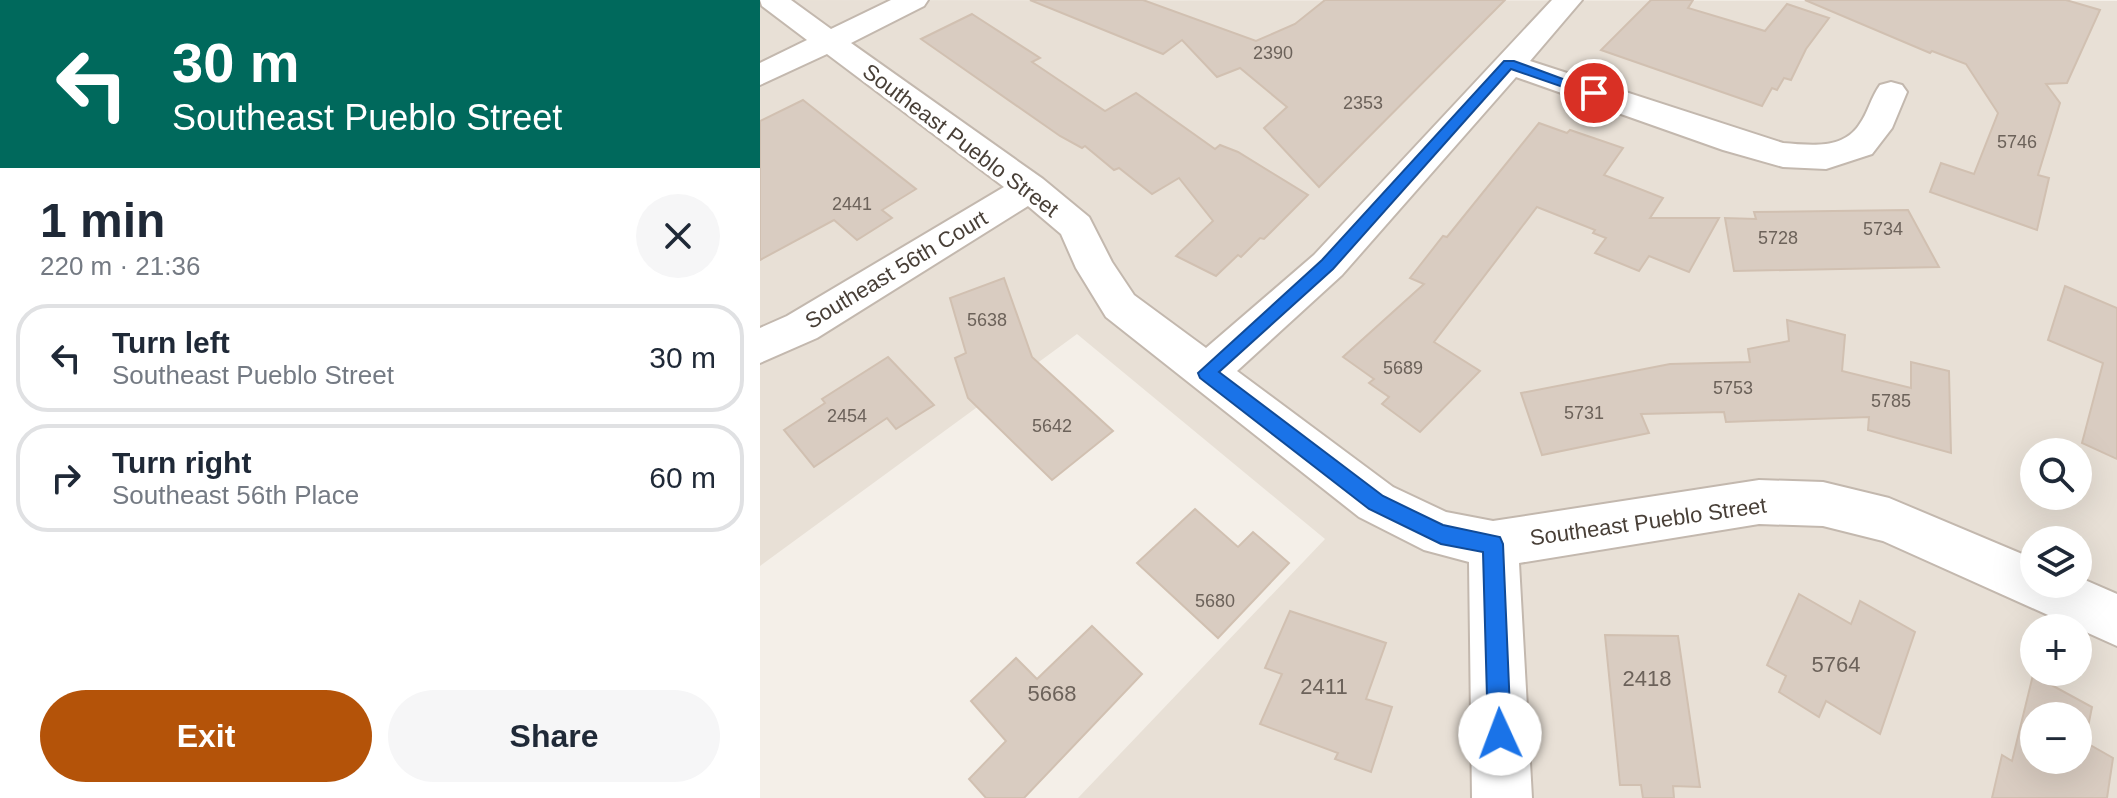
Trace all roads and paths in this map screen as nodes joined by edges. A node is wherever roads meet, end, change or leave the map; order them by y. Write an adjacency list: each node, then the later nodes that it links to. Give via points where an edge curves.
1 (772, 0): 4 (street, Southeast Pueblo Street)
2 (914, 0): 4 (street)
3 (1568, 0): 5 (street)
4 (829, 43): 6 (street); 8 (street, Southeast Pueblo Street)
5 (1509, 64): 7 (street, via 1783,155 1826,157 1860,146 1875,128); 10 (street, via 1328,265)
6 (760, 75)
7 (1891, 92)
8 (1030, 188): 9 (street, Southeast 56th Court, via 802,327); 10 (street, Southeast Pueblo Street, via 1076,226 1120,306)
9 (760, 346)
10 (1206, 373): 11 (street, Southeast Pueblo Street, via 1376,502 1441,534)
11 (1493, 544): 12 (street, Southeast Pueblo Street, via 1759,502 1823,504 1889,520); 15 (street)
12 (2020, 578)
13 (2066, 598): 14 (street, Southeast Pueblo Street)
14 (2117, 620)
15 (1502, 798)

